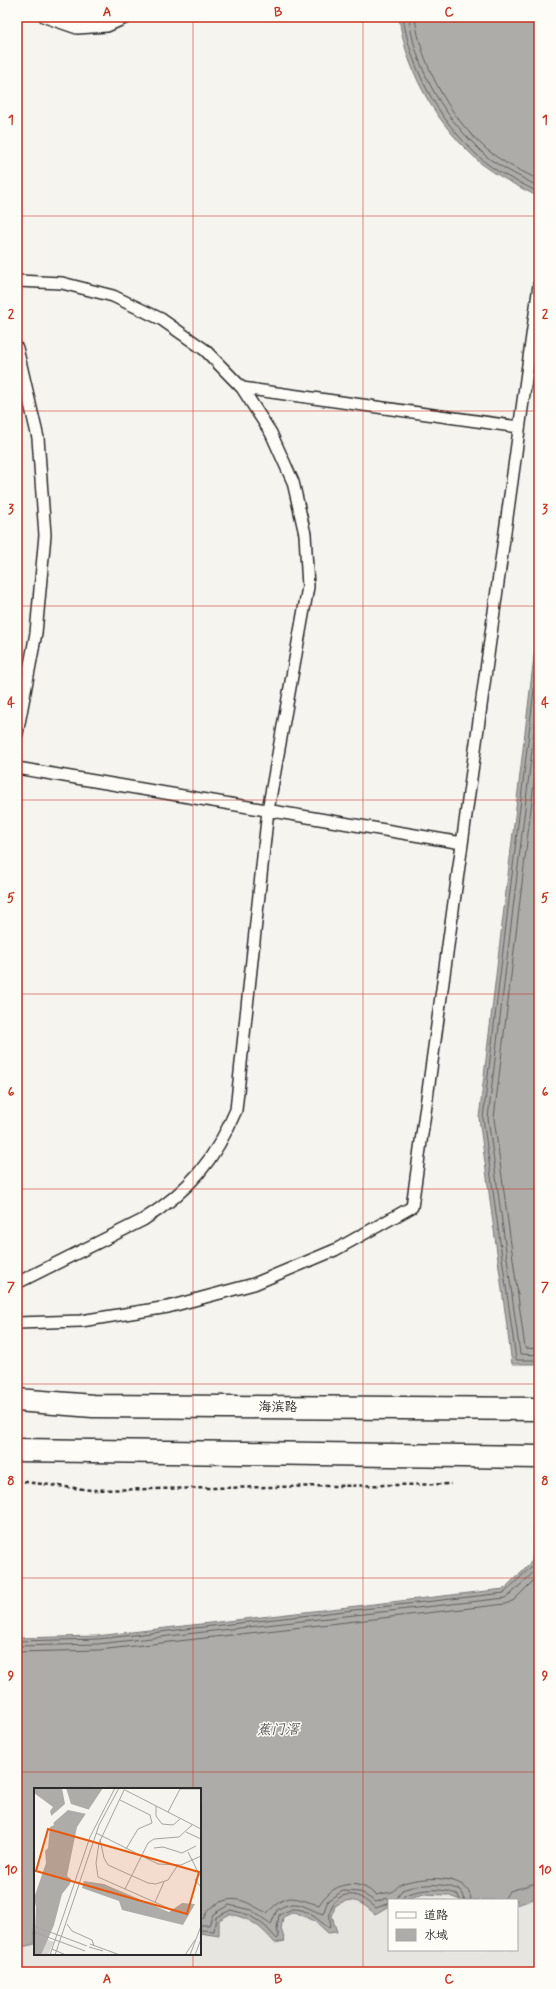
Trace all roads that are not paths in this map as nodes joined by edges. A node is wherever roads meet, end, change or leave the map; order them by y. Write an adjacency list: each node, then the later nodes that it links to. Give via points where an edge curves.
1 (45, 17): 2 (lane, via 78,28 107,26)
2 (127, 17)
3 (17, 281): 6 (lane, via 62,283 113,296 161,319 205,350)
4 (539, 286): 7 (lane)
5 (17, 348): 8 (lane, via 38,438 45,535 36,633)
6 (242, 388): 7 (lane); 10 (lane, via 271,433 293,482 305,534 308,587)
7 (519, 427): 11 (lane)
8 (17, 734)
9 (17, 768): 10 (lane)
10 (268, 810): 11 (lane); 12 (lane, via 236,1110 226,1134 213,1157 197,1177 162,1208)
11 (462, 843): 13 (lane, via 412,1207 335,1250 254,1284 168,1307 81,1321)
12 (17, 1283)
13 (17, 1323)
14 (17, 1400): 15 (street, 海滨路, via 94,1406)
15 (539, 1408)
16 (17, 1450): 17 (street)
17 (539, 1457)

